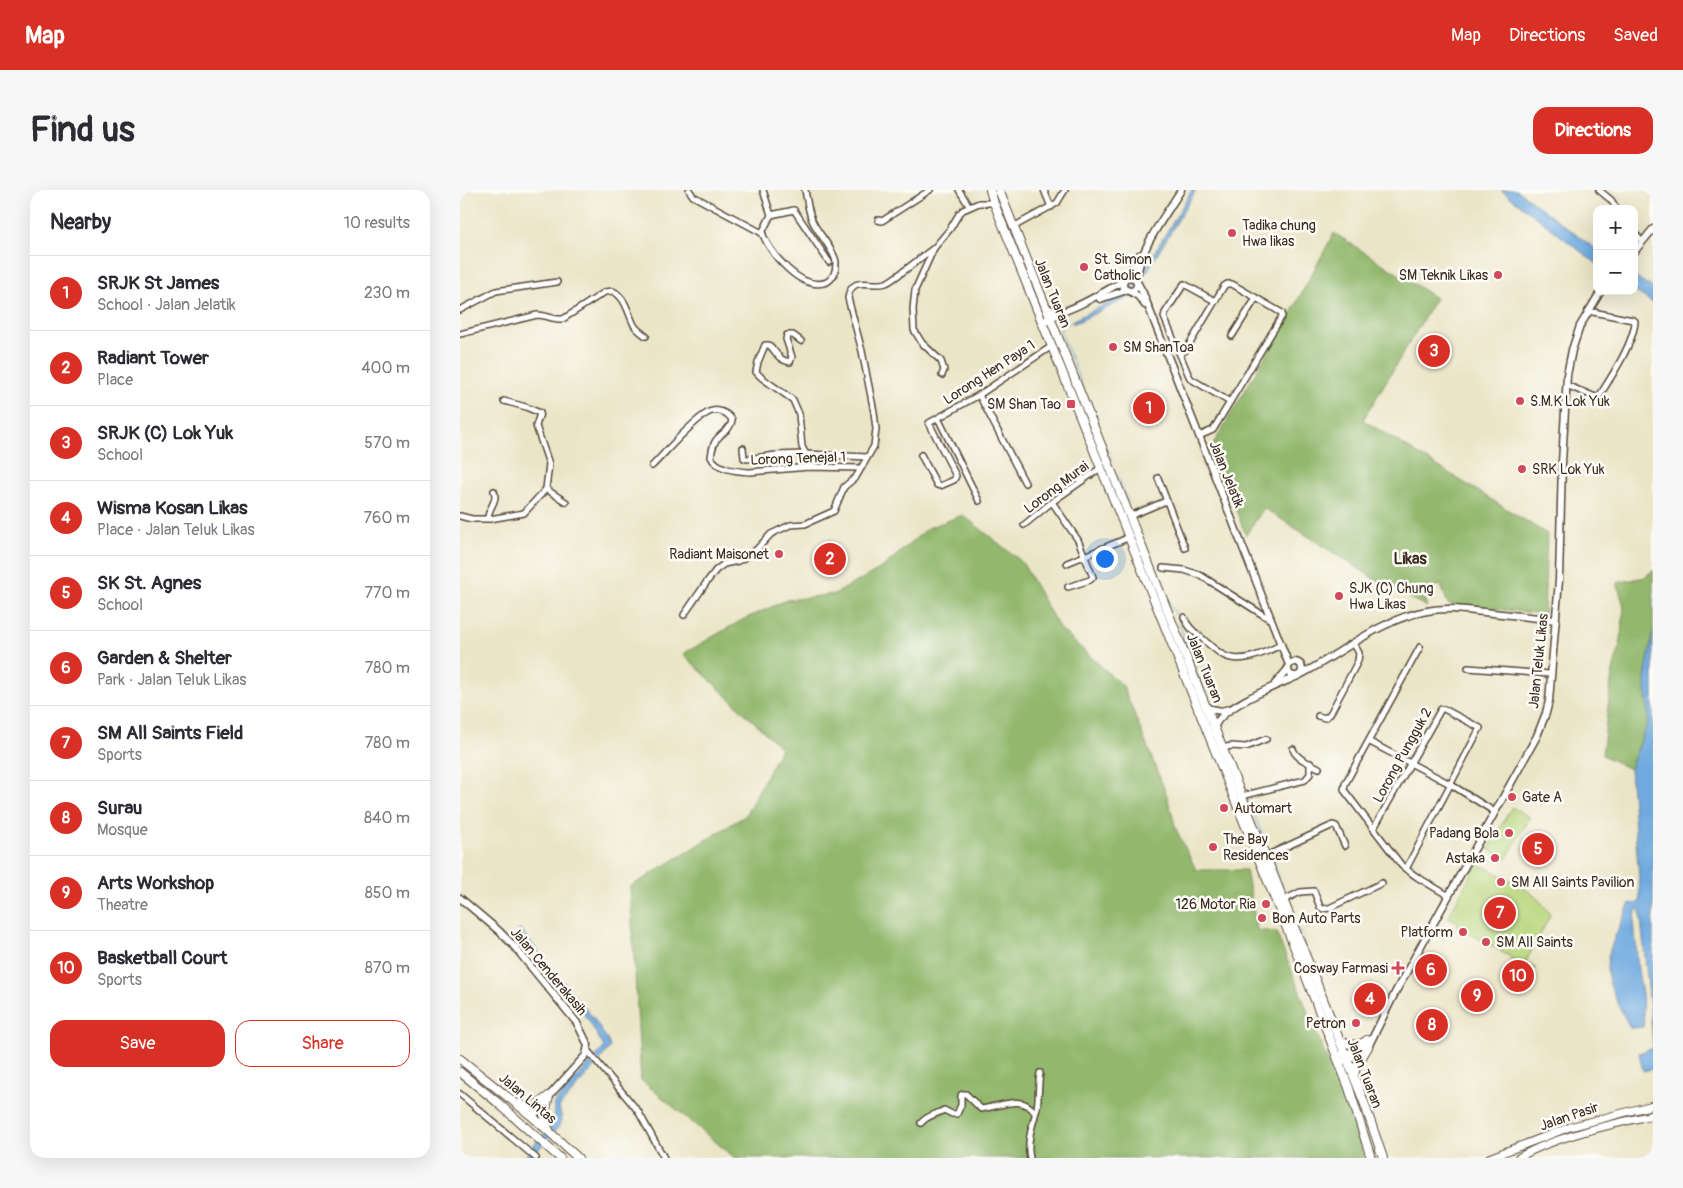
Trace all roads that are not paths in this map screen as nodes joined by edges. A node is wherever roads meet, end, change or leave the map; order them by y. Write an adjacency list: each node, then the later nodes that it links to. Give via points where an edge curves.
1 (689, 190): 20 (street, via 693,196)
2 (763, 190): 16 (street)
3 (805, 190): 20 (street, via 812,221 837,260 830,280 812,284 792,273 777,258)
4 (930, 190): 17 (street, via 882,221)
5 (959, 190): 14 (street)
6 (990, 190): 12 (main road, Jalan Tuaran)
7 (999, 190): 18 (main road, Jalan Tuaran)
8 (1044, 190): 15 (street)
9 (1064, 190): 15 (street, via 1058,202)
10 (1181, 190): 25 (street)
11 (1599, 190): 13 (street)
12 (994, 204): 14 (street); 45 (main road, Jalan Tuaran)
13 (1615, 205)
14 (969, 206): 23 (street, via 959,214)
15 (1051, 207): 18 (street)
16 (771, 215): 20 (street); 26 (street, via 794,210)
17 (878, 220)
18 (1013, 227): 34 (main road, Jalan Tuaran)
19 (1653, 228): 22 (street)
20 (762, 233)
21 (1638, 237): 22 (street)
22 (1642, 242): 24 (street)
23 (934, 248): 48 (street, via 915,290 914,330 922,343 941,361); 58 (street, via 888,282 864,283 849,289 848,298 876,429 874,446)
24 (1636, 250)
25 (1144, 251): 27 (street); 28 (street)
26 (829, 262)
27 (1124, 279): 28 (street, via 1132,277); 30 (street, via 1124,288); 38 (street, via 1105,293)
28 (1137, 281): 30 (street, via 1135,288); 36 (street, Jalan Jelatik)
29 (557, 282): 35 (street, via 496,291)
30 (1128, 291): 36 (street, Jalan Jelatik, via 1138,296); 40 (street, via 1104,297 1062,315 1055,322)
31 (1598, 295): 37 (street, Jalan Teluk Likas)
32 (1256, 298): 33 (street, via 1227,284); 43 (street); 52 (street, via 1282,316)
33 (1215, 301): 46 (street, via 1186,350); 46 (street, via 1186,285 1182,286 1164,315)
34 (1045, 304): 38 (street, via 1051,310); 39 (main road, Jalan Tuaran)
35 (460, 310)
36 (1148, 310): 54 (street, Jalan Jelatik)
37 (1588, 311): 49 (street, Jalan Teluk Likas, via 1572,350); 49 (street, via 1633,320 1634,329 1619,364 1598,398)
38 (1061, 312): 39 (main road)
39 (1050, 317): 40 (main road, Jalan Tuaran); 47 (main road, via 1047,325)
40 (1055, 330): 72 (main road, Jalan Tuaran)
41 (460, 334): 42 (street, via 537,315 562,319 605,292 613,291 619,294 634,324)
42 (646, 336)
43 (1232, 336)
44 (801, 341): 56 (street, via 787,335 792,357 790,362 781,360 772,347 765,345 756,372 794,400)
45 (1052, 346): 47 (main road, Jalan Tuaran); 50 (street, Lorong Hen Paya 1)
46 (1180, 354): 52 (street, via 1191,379)
47 (1061, 367): 61 (main road, Jalan Tuaran)
48 (942, 376)
49 (1566, 385): 84 (street, Jalan Teluk Likas)
50 (979, 395): 53 (street, Lorong Hen Paya 1); 64 (street)
51 (504, 401): 65 (street, via 540,413 536,426 549,464)
52 (1230, 402): 54 (street, via 1213,430)
53 (938, 418): 57 (street, via 929,423 956,479 940,486 937,484); 68 (street)
54 (1198, 436): 83 (street, Jalan Jelatik)
55 (743, 448): 56 (street, via 747,459)
56 (806, 454): 58 (street); 60 (street)
57 (921, 455)
58 (867, 457): 62 (street)
59 (652, 466): 60 (street, Lorong Tenejal 1, via 692,426 716,411 724,412 732,420 731,426 719,436 712,449 711,457 717,465 750,472)
60 (810, 467): 62 (street, Lorong Tenejal 1)
61 (1102, 467): 70 (street, Lorong Murai); 75 (main road, Jalan Tuaran)
62 (861, 468): 81 (street, via 844,487 834,511 771,534 748,556 724,564)
63 (1158, 478): 67 (street)
64 (1026, 483)
65 (546, 489): 69 (street); 73 (street, via 524,513)
66 (494, 491): 73 (street, via 496,498 488,513)
67 (1166, 500): 72 (street); 76 (street)
68 (979, 501)
69 (566, 502)
70 (1052, 502): 74 (street, Lorong Murai); 77 (street, via 1078,540)
71 (460, 516): 73 (street)
72 (1130, 516): 75 (main road, via 1134,538); 95 (main road, Jalan Tuaran)
73 (490, 519)
74 (1024, 524)
75 (1131, 540): 77 (street); 97 (main road, Jalan Tuaran)
76 (1185, 548)
77 (1084, 555): 78 (street); 80 (street, via 1093,579)
78 (1067, 563)
79 (1163, 568): 83 (street, via 1200,574)
80 (1068, 587)
81 (684, 615)
82 (1184, 617): 86 (street, via 1188,626 1230,658 1256,656)
83 (1272, 620): 86 (street, Jalan Jelatik)
84 (1556, 620): 85 (street, via 1429,610 1391,622); 91 (street, Jalan Teluk Likas)
85 (1354, 644): 88 (street); 96 (street, via 1359,653 1358,661 1330,714 1325,718)
86 (1282, 646): 89 (street, Jalan Jelatik)
87 (1420, 647): 99 (street)
88 (1318, 664): 89 (street); 92 (street)
89 (1292, 665): 92 (street, via 1302,668); 92 (street, Jalan Jelatik, via 1288,673); 93 (street)
90 (1468, 668): 91 (street)
91 (1550, 674): 107 (street, Jalan Teluk Likas, via 1549,701 1542,726)
92 (1298, 676): 93 (street)
93 (1272, 687): 94 (street)
94 (1237, 706): 95 (street, via 1224,710); 97 (street)
95 (1208, 708): 97 (main road, via 1204,714)
96 (1318, 716)
97 (1211, 728): 100 (main road, Jalan Tuaran); 116 (main road, Jalan Tuaran)
98 (1266, 739): 100 (street, via 1246,747)
99 (1370, 742): 103 (street); 108 (street, via 1344,790)
100 (1223, 748): 106 (main road, Jalan Tuaran)
101 (1293, 749): 102 (street)
102 (1310, 763): 104 (street); 106 (street, via 1310,774 1306,780)
103 (1411, 764): 105 (street); 105 (street, Lorong Pungguk 2, via 1440,709 1470,722 1480,730); 108 (street, Lorong Pungguk 2)
104 (1319, 768)
105 (1450, 784): 107 (street); 111 (street)
106 (1245, 796): 110 (main road, Jalan Tuaran)
107 (1495, 812): 113 (street, Jalan Teluk Likas)
108 (1374, 828): 111 (street)
109 (1345, 846): 110 (street, via 1333,825)
110 (1266, 856): 115 (main road, Jalan Tuaran)
111 (1406, 869): 113 (street)
112 (1382, 883): 115 (street, via 1329,908 1320,907 1314,891 1300,892)
113 (1450, 896): 118 (street, Jalan Teluk Likas)
114 (460, 898): 119 (street, Jalan Cenderakasih, via 513,946 577,1023)
115 (1284, 900): 116 (main road, Jalan Tuaran)
116 (1299, 950): 117 (main road, Jalan Tuaran); 120 (main road, Jalan Tuaran)
117 (1340, 1041): 118 (main road); 120 (main road, Jalan Tuaran)
118 (1368, 1044): 120 (street, via 1360,1055); 124 (main road)
119 (588, 1051): 127 (street); 139 (street, via 638,1111)
120 (1342, 1058): 124 (main road, Jalan Tuaran); 141 (main road, Jalan Tuaran)
121 (460, 1059): 125 (main road, Jalan Lintas)
122 (460, 1072): 132 (main road, Jalan Lintas)
123 (1040, 1073): 129 (street)
124 (1354, 1077): 142 (main road, Jalan Tuaran)
125 (501, 1091): 127 (main road, via 529,1108); 131 (main road, Jalan Lintas)
126 (460, 1094): 135 (street)
127 (549, 1096): 131 (street); 134 (main road, via 545,1120)
128 (1653, 1105): 136 (main road, Jalan Pasir, via 1570,1127)
129 (1035, 1113): 133 (street, via 1028,1105 1019,1102 981,1109 963,1094 957,1114 944,1110 927,1116); 140 (street, via 1028,1149)
130 (1653, 1115): 144 (main road, Jalan Pasir, via 1573,1136)
131 (533, 1117): 132 (main road, via 528,1120); 134 (main road, Jalan Lintas)
132 (516, 1118): 137 (main road, Jalan Lintas)
133 (921, 1123)
134 (550, 1132): 138 (main road, Jalan Lintas)
135 (535, 1157)
136 (1490, 1157): 143 (main road)
137 (560, 1158)
138 (578, 1158)
139 (664, 1158)
140 (1030, 1158)
141 (1371, 1158)
142 (1383, 1158)
143 (1502, 1158)
144 (1518, 1158)

